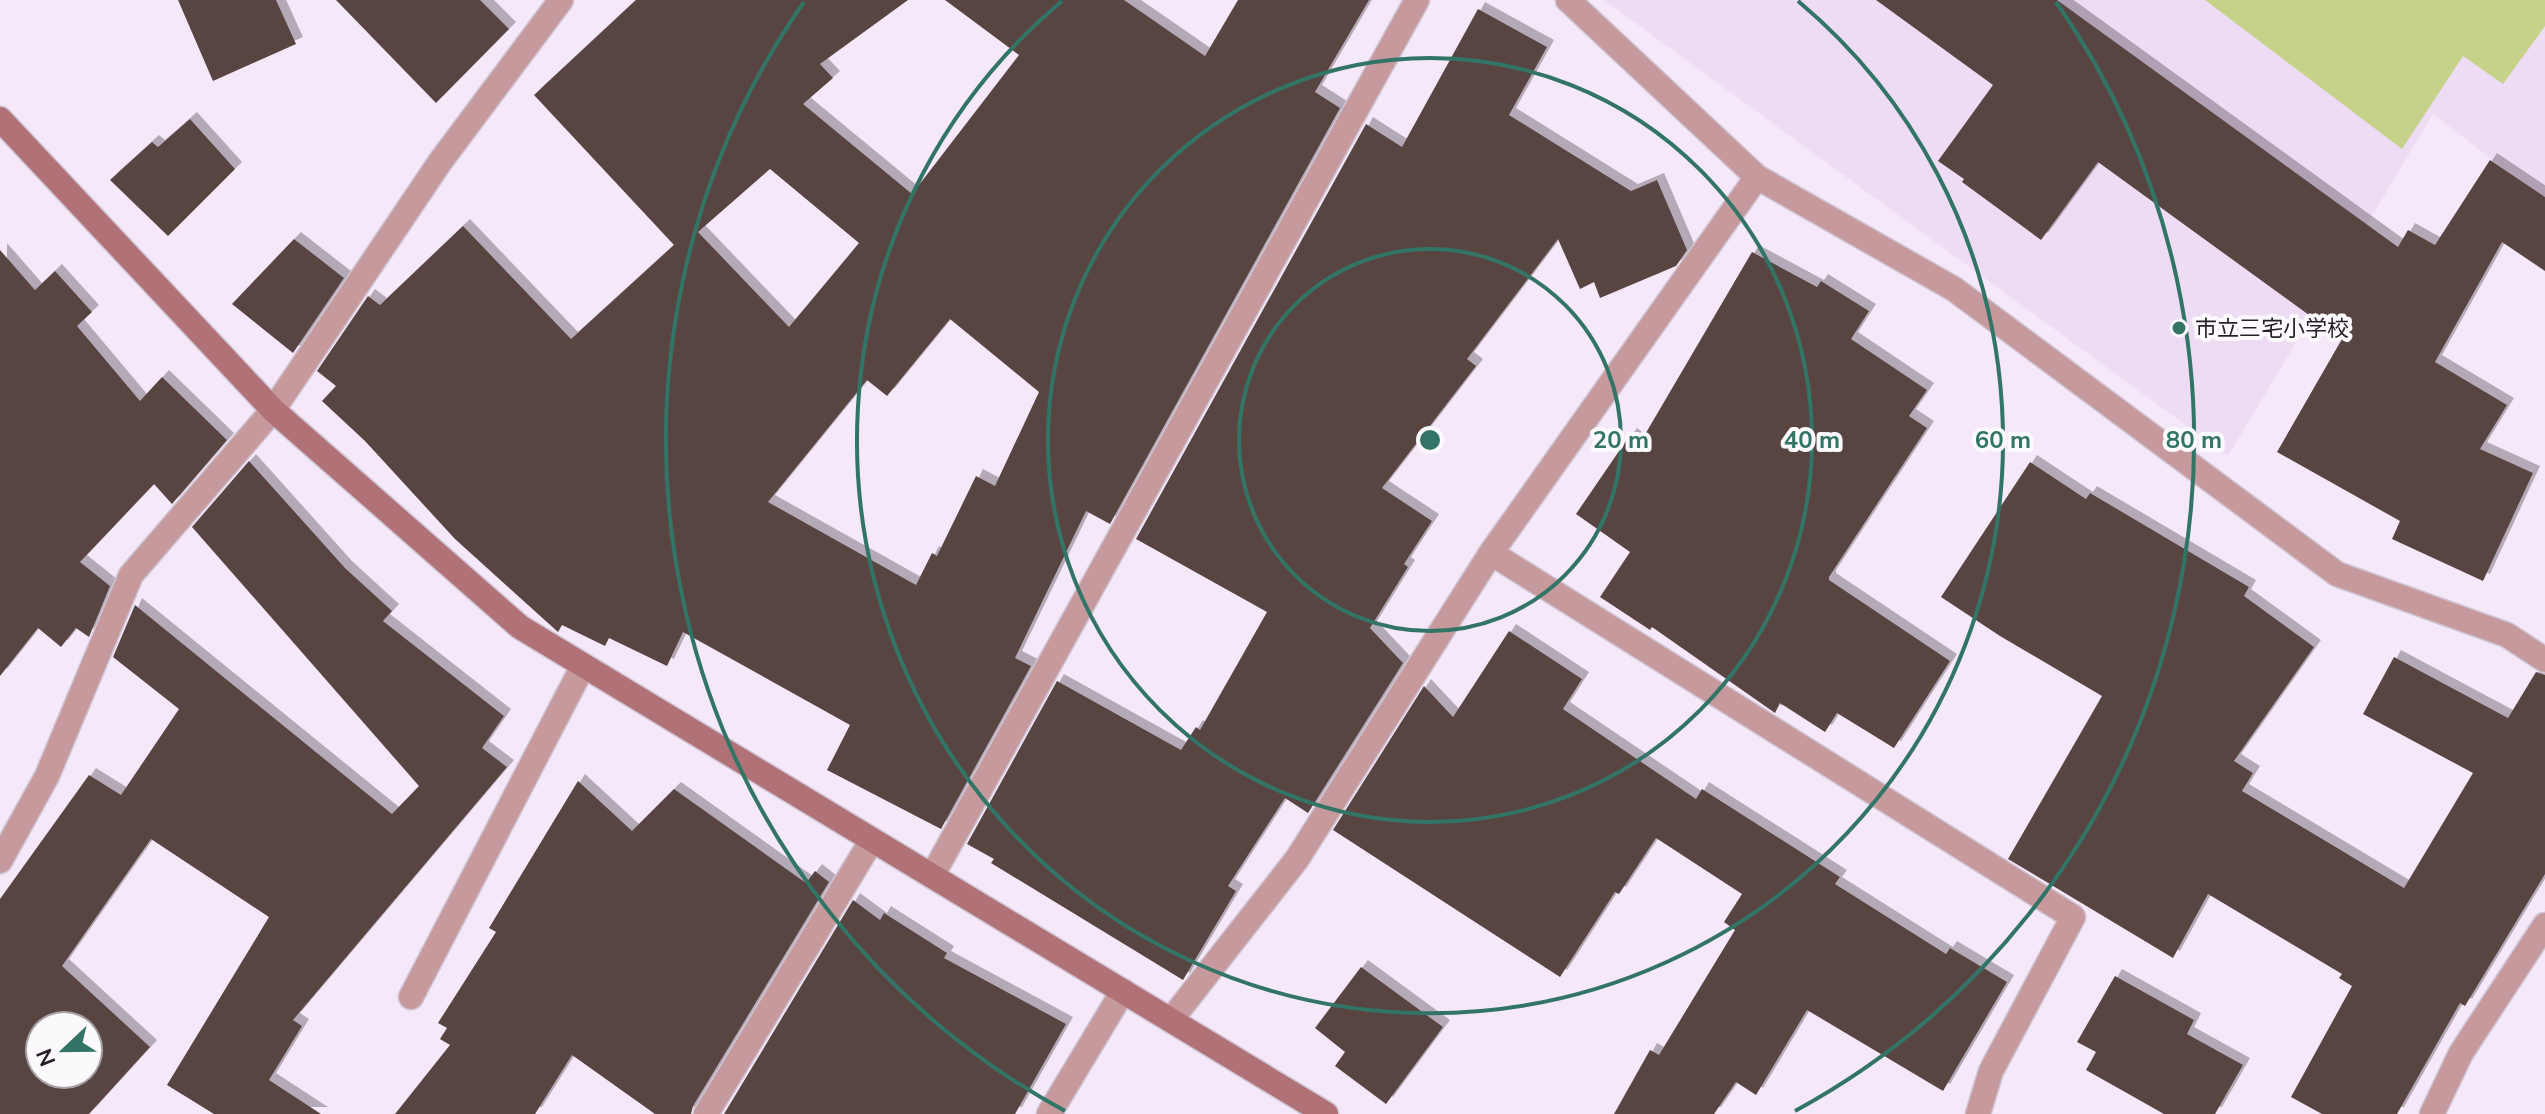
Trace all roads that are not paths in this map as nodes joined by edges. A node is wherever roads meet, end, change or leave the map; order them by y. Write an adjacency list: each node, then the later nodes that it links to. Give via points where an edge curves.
1 (561, 0): 6 (street, via 440,162)
2 (1417, 0): 12 (street)
3 (1568, 0): 5 (street)
4 (0, 119): 6 (street)
5 (1757, 177): 7 (street); 8 (street, via 1954,289 2337,574 2507,635)
6 (273, 410): 9 (street, via 520,627); 11 (street, via 131,575 47,776)
7 (1491, 553): 16 (street, via 1297,859); 20 (street, via 2073,917 1991,1071)
8 (2545, 660)
9 (583, 666): 10 (street); 15 (street)
10 (872, 840): 12 (street); 17 (street)
11 (0, 861)
12 (932, 876): 14 (street)
13 (2545, 925): 21 (street, via 2461,1053)
14 (1123, 991): 16 (street); 18 (street)
15 (411, 997)
16 (1171, 1020): 19 (street)
17 (706, 1114)
18 (1049, 1114)
19 (1326, 1114)
20 (1978, 1114)
21 (2432, 1114)

